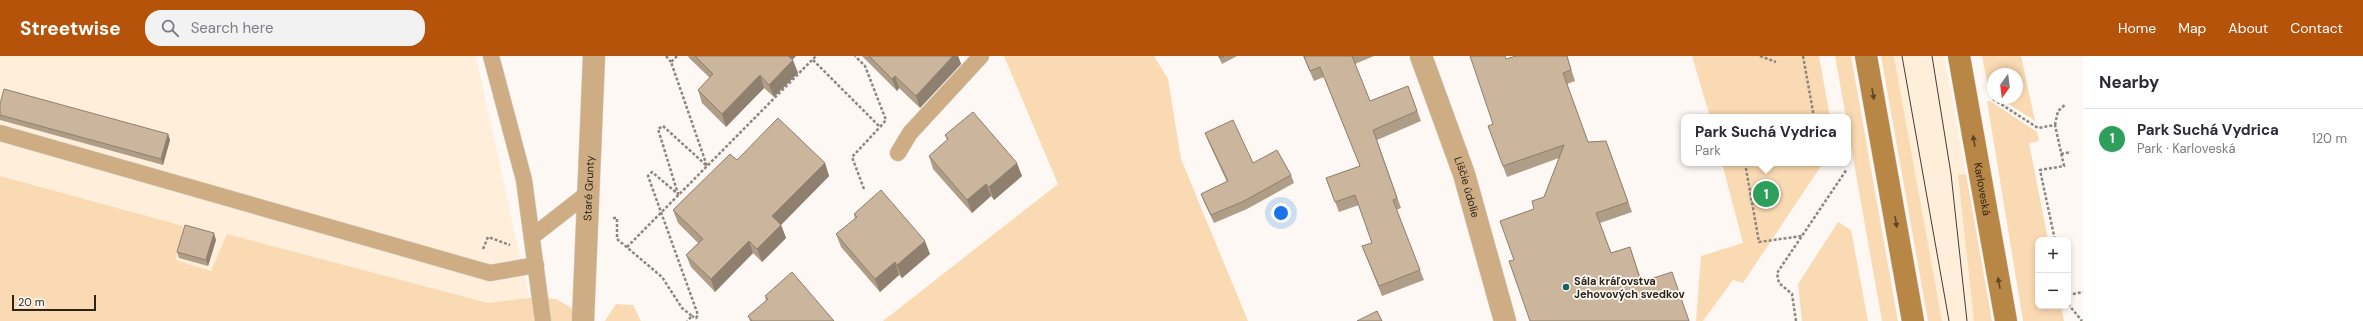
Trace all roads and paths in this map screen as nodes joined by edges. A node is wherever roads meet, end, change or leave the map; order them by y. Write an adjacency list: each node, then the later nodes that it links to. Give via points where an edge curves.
1 (491, 56): 33 (lane, via 524,180)
2 (594, 56): 29 (street, Staré Grunty)
3 (666, 56): 14 (path)
4 (677, 56): 14 (path)
5 (816, 56): 13 (path)
6 (854, 56): 20 (path, via 865,66 886,120)
7 (981, 56): 23 (lane, via 910,133)
8 (1421, 56): 45 (street, Líščie údolie, via 1464,174)
9 (1760, 56): 15 (path)
10 (1803, 56): 18 (path)
11 (1866, 56): 47 (main road, one-way to 47)
12 (1959, 56): 48 (main road, Karloveská, one-way to 12)
13 (813, 60): 20 (path); 25 (path)
14 (671, 62): 25 (path)
15 (1776, 62)
16 (2000, 104): 19 (path, via 2038,128)
17 (2066, 104): 19 (path, via 2058,111)
18 (1813, 114)
19 (2055, 125): 24 (path)
20 (880, 127): 28 (path, via 852,157)
21 (0, 133): 37 (lane, via 490,274)
22 (2071, 152): 24 (path)
23 (898, 153)
24 (2062, 154): 35 (path, via 2064,166 2040,170)
25 (707, 166): 30 (path); 30 (path, via 663,126 658,129)
26 (1746, 166): 34 (path, via 1759,242)
27 (1847, 169): 34 (path)
28 (864, 189)
29 (588, 193): 32 (street, Staré Grunty); 33 (lane)
30 (678, 194): 31 (path); 31 (path, via 652,172 648,176)
31 (661, 212): 36 (path); 41 (path, via 698,315 696,318)
32 (587, 216): 36 (path, via 617,218 617,239); 43 (street, Staré Grunty)
33 (533, 236): 37 (lane)
34 (1802, 236): 46 (path, via 1777,273 1779,283 1792,294)
35 (2054, 237)
36 (627, 247): 41 (path, via 662,277 682,308)
37 (536, 265): 42 (lane)
38 (2083, 292): 39 (path)
39 (2071, 294)
40 (2071, 308): 49 (path)
41 (692, 316): 44 (path)
42 (543, 321)
43 (583, 321)
44 (687, 321)
45 (1505, 321)
46 (1796, 321)
47 (1913, 321)
48 (2006, 321)
49 (2082, 321)

